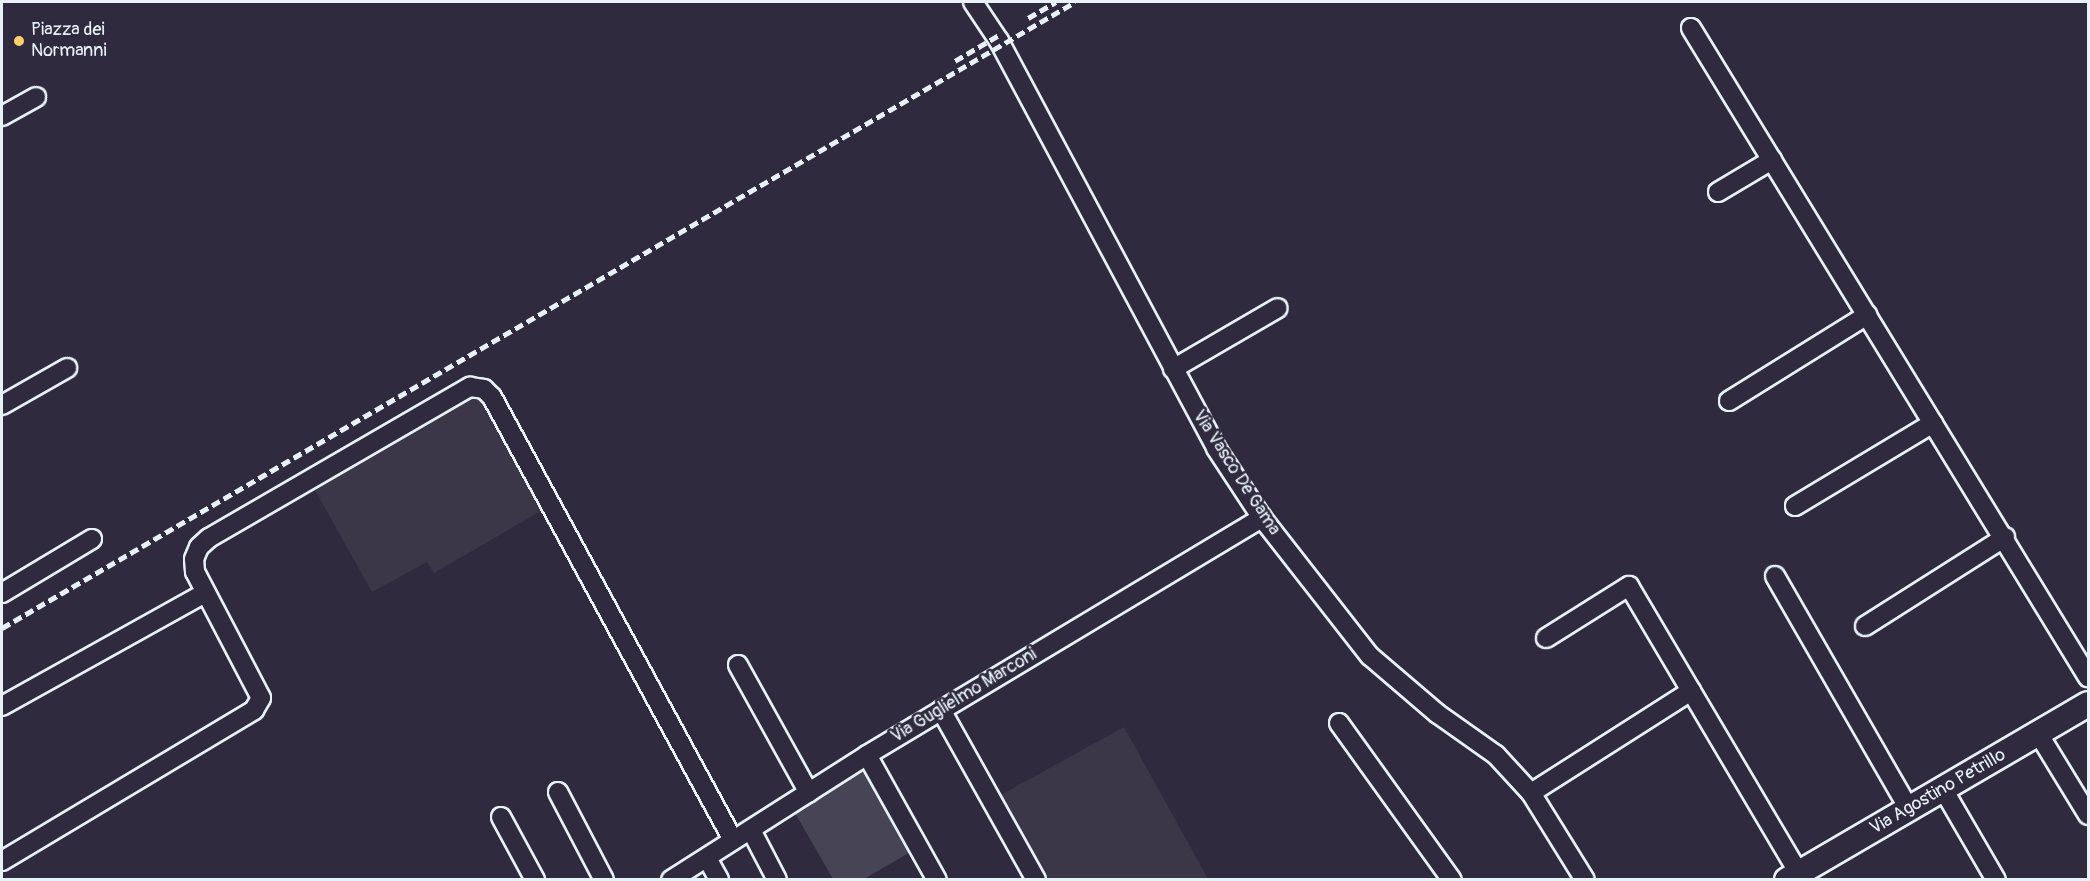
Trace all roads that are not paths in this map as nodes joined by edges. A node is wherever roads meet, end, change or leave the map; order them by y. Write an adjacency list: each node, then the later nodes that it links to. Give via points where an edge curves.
1 (973, 2): 10 (street, Via Vasco De Gama, via 999,41)
2 (1691, 28): 5 (street)
3 (36, 97): 4 (street)
4 (2, 116)
5 (1772, 160): 6 (street); 8 (street)
6 (1718, 192)
7 (1278, 308): 10 (street)
8 (1867, 315): 11 (street); 13 (street)
9 (67, 368): 12 (street)
10 (1173, 369): 15 (street, Via Vasco De Gama, via 1216,448)
11 (1729, 401)
12 (2, 405)
13 (1933, 423): 14 (street); 16 (street)
14 (1796, 506)
15 (1262, 518): 28 (street, Via Guglielmo Marconi); 35 (street, Via Vasco De Gama, via 1370,656 1438,714 1496,755)
16 (2005, 537): 21 (street); 24 (street)
17 (92, 540): 19 (street)
18 (1775, 576): 36 (street)
19 (2, 593)
20 (205, 593): 27 (street); 40 (street, via 195,572 194,559 209,538 470,387 484,388); 42 (street, via 261,698 255,710)
21 (1865, 626)
22 (1546, 638): 25 (street, via 1629,586)
23 (738, 665): 34 (street)
24 (2088, 677)
25 (1691, 691): 35 (street); 43 (street)
26 (2088, 704): 30 (street, Via Agostino Petrillo)
27 (2, 706)
28 (941, 710): 31 (street, Via Guglielmo Marconi); 50 (street)
29 (1339, 723): 51 (street)
30 (2038, 733): 32 (street, Via Agostino Petrillo); 37 (street)
31 (867, 755): 34 (street, Via Guglielmo Marconi); 49 (street)
32 (1943, 789): 36 (street, Via Agostino Petrillo); 53 (street)
33 (558, 792): 45 (street)
34 (809, 793): 39 (street, Via Guglielmo Marconi)
35 (1531, 793): 52 (street, Via Vasco De Gama)
36 (1909, 809): 43 (street, Via Agostino Petrillo)
37 (2088, 815)
38 (501, 817): 44 (street)
39 (750, 830): 40 (street, Via Guglielmo Marconi); 48 (street)
40 (733, 840): 41 (street, Via Guglielmo Marconi)
41 (707, 858): 46 (street, Via Guglielmo Marconi); 47 (street)
42 (2, 861)
43 (1793, 876)
44 (535, 879)
45 (604, 879)
46 (671, 879)
47 (719, 879)
48 (777, 879)
49 (937, 879)
50 (1036, 879)
51 (1452, 879)
52 (1585, 879)
53 (1996, 879)

